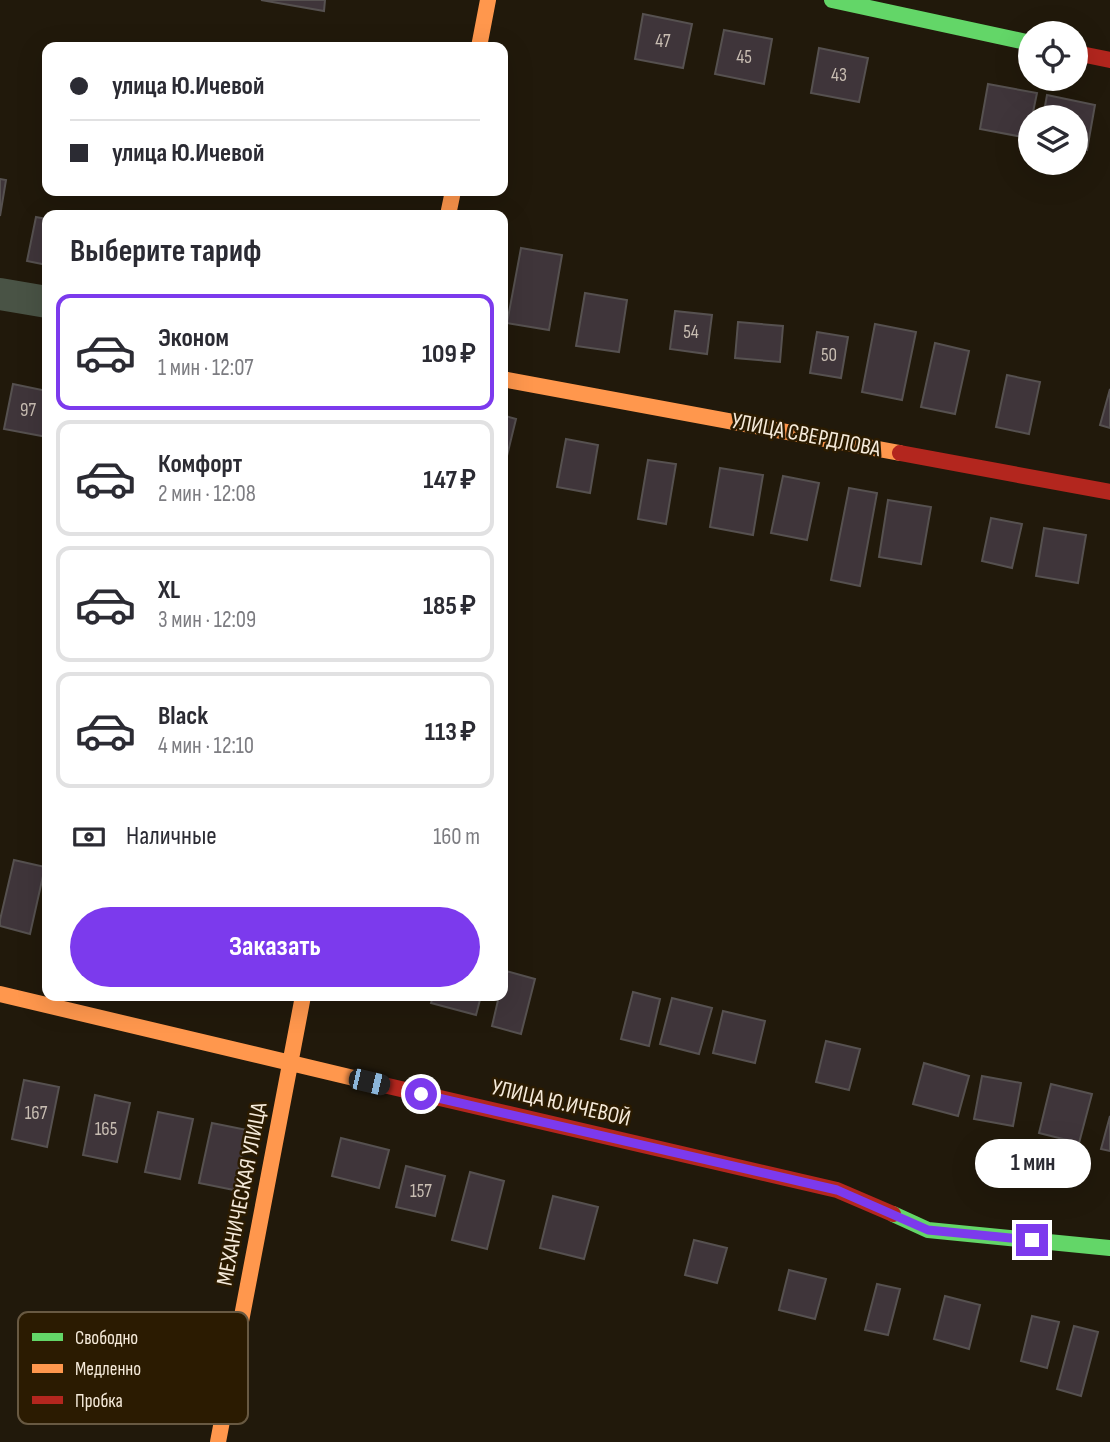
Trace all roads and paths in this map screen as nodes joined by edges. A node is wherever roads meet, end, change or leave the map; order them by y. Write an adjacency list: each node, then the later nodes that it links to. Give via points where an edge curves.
1 (488, 0): 4 (street)
2 (832, 0): 3 (street)
3 (1018, 40)
4 (481, 42)
5 (1088, 55): 6 (street)
6 (1110, 60)
7 (0, 294): 8 (street)
8 (42, 301)
9 (508, 380): 10 (street, УЛИЦА СВЕРДЛОВА)
10 (1110, 492)
11 (0, 994): 13 (street, УЛИЦА Ю.ИЧЕВОЙ)
12 (302, 1001): 13 (street, МЕХАНИЧЕСКАЯ УЛИЦА)
13 (290, 1064): 14 (street, УЛИЦА Ю.ИЧЕВОЙ, via 837,1190 928,1230); 15 (street, МЕХАНИЧЕСКАЯ УЛИЦА)
14 (1110, 1248)
15 (243, 1312)
16 (221, 1424): 17 (street, МЕХАНИЧЕСКАЯ УЛИЦА)
17 (218, 1442)

